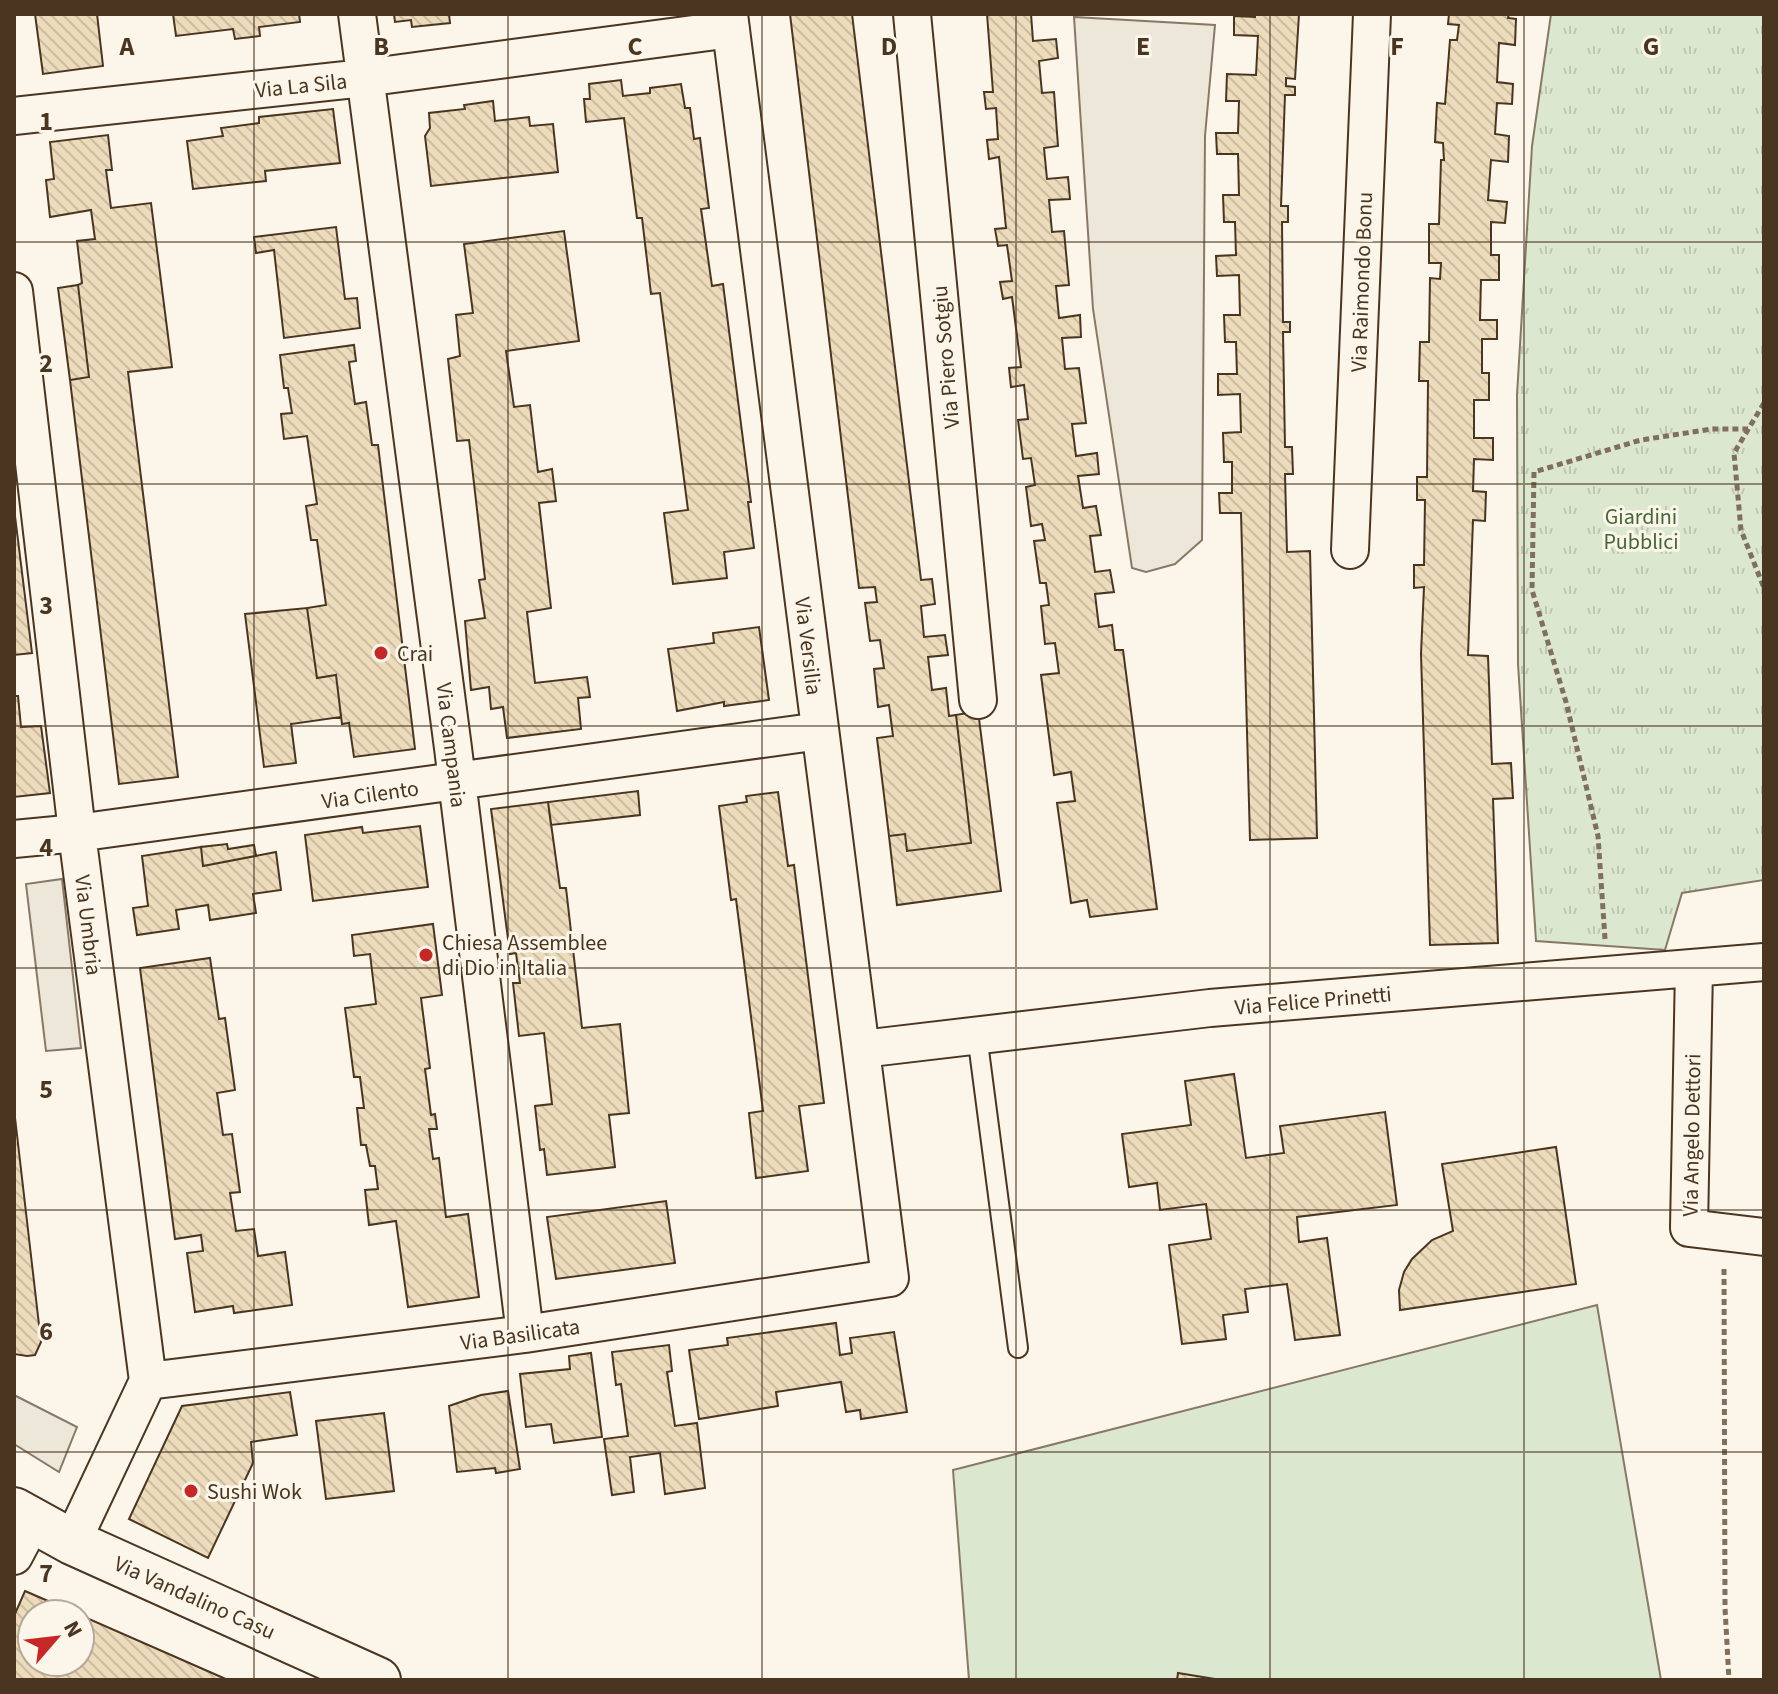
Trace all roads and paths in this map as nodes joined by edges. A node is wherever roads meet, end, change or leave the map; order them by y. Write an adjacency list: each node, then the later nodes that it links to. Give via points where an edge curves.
1 (357, 14): 5 (street, Via Campania)
2 (912, 14): 12 (street, Via Piero Sotgiu)
3 (1372, 14): 10 (street, Via Raimondo Bonu)
4 (730, 22): 5 (street, Via La Sila); 13 (street, Via Versilia)
5 (364, 78): 6 (street, Via La Sila); 14 (street, Via Campania)
6 (14, 116)
7 (14, 291): 15 (street, Via Umbria)
8 (1764, 403): 9 (path)
9 (1748, 429): 11 (path, via 1734,453 1741,530); 19 (path, via 1641,440 1534,472 1532,590 1598,836)
10 (1350, 550)
11 (1764, 588)
12 (978, 700)
13 (820, 731): 14 (street, Via Cilento); 21 (street, Via Versilia)
14 (457, 783): 15 (street, Via Cilento); 25 (street, Via Campania)
15 (77, 833): 16 (street, Via Cilento); 27 (street, Via Umbria)
16 (14, 839)
17 (1764, 962): 18 (street, Via Felice Prinetti)
18 (1694, 968): 19 (street, Via Felice Prinetti); 22 (street, Via Angelo Dettori, via 1689,1228)
19 (1607, 975): 20 (street, Via Felice Prinetti, via 1210,1008)
20 (977, 1035): 21 (street, Via Felice Prinetti); 26 (lane)
21 (862, 1049): 24 (street, Via Versilia)
22 (1725, 1231): 23 (street, Via Angelo Dettori); 31 (path)
23 (1764, 1237)
24 (890, 1278): 25 (street, Via Basilicata)
25 (525, 1334): 27 (street, Via Basilicata)
26 (1018, 1348)
27 (148, 1381): 29 (street)
28 (20, 1529): 29 (main road, Via Vandalino Casu)
29 (72, 1542): 30 (main road, Via Vandalino Casu)
30 (378, 1680)
31 (1729, 1680)

